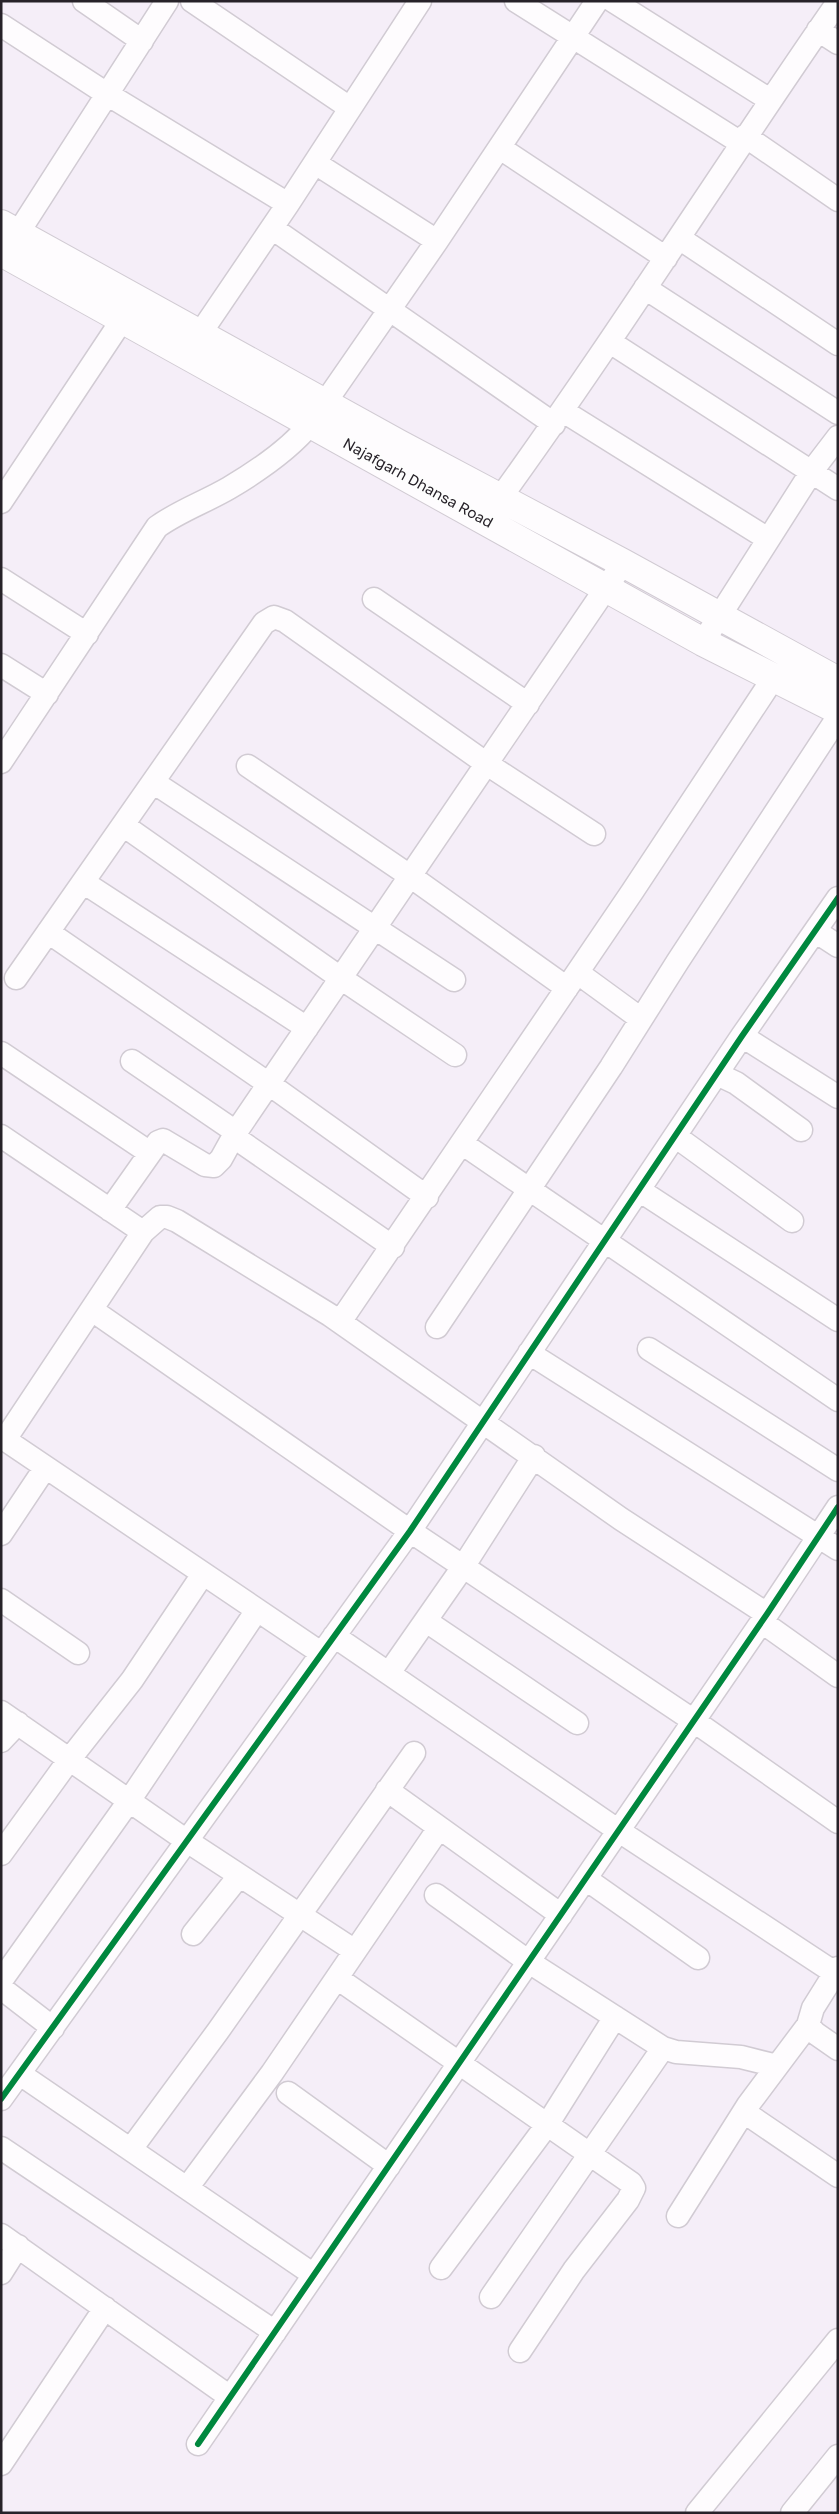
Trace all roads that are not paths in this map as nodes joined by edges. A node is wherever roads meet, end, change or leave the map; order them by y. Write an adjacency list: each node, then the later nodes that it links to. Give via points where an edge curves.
1 (84, 1): 12 (street)
2 (167, 1): 12 (street)
3 (192, 1): 16 (street)
4 (516, 1): 11 (street)
5 (597, 1): 11 (street)
6 (613, 1): 15 (street)
7 (416, 3): 16 (street)
8 (830, 5): 10 (street)
9 (1, 25): 14 (street)
10 (818, 30): 13 (street); 15 (street)
11 (572, 38): 17 (street); 18 (street)
12 (142, 41): 14 (street)
13 (838, 43)
14 (107, 94): 21 (street); 24 (street)
15 (770, 100): 17 (street)
16 (350, 108): 19 (street)
17 (743, 140): 20 (street); 23 (street)
18 (500, 148): 25 (street); 26 (street)
19 (315, 162): 21 (street); 25 (street)
20 (838, 200)
21 (288, 204): 22 (street)
22 (272, 228): 28 (street); 31 (street)
23 (679, 238): 26 (street); 32 (street)
24 (6, 241): 29 (main road, Najafgarh Dhansa Road); 31 (main road, Najafgarh Dhansa Road)
25 (437, 242): 28 (street)
26 (666, 258): 27 (street)
27 (645, 288): 30 (street); 34 (street)
28 (388, 311): 33 (street); 35 (street)
29 (122, 320): 31 (main road, Najafgarh Dhansa Road); 40 (street)
30 (610, 342): 35 (street); 37 (street)
31 (193, 344): 33 (main road, Najafgarh Dhansa Road)
32 (838, 344)
33 (318, 412): 39 (main road, Najafgarh Dhansa Road, via 399,444); 44 (main road, Najafgarh Dhansa Road); 47 (street, via 296,441 229,487 157,527)
34 (838, 413)
35 (558, 417): 39 (street); 41 (street)
36 (838, 437): 37 (street)
37 (812, 471): 38 (street); 41 (street)
38 (838, 489)
39 (501, 497): 42 (main road, Najafgarh Dhansa Road)
40 (1, 502)
41 (768, 539): 46 (street)
42 (623, 563): 44 (street); 46 (main road, Najafgarh Dhansa Road)
43 (1, 579): 47 (street)
44 (607, 588): 48 (main road, Najafgarh Dhansa Road); 53 (street)
45 (374, 599): 53 (street)
46 (721, 616): 48 (street); 51 (main road, Najafgarh Dhansa Road)
47 (86, 634): 52 (street)
48 (703, 642): 50 (main road, Najafgarh Dhansa Road)
49 (1, 665): 52 (street)
50 (774, 676): 54 (main road, Najafgarh Dhansa Road); 72 (street)
51 (838, 681)
52 (46, 694): 56 (street)
53 (528, 704): 57 (street)
54 (838, 710)
55 (838, 717): 73 (street)
56 (4, 754)
57 (487, 764): 59 (street, via 274,617 264,623); 61 (street); 62 (street)
58 (248, 766): 62 (street)
59 (153, 782): 60 (street); 65 (street)
60 (123, 825): 63 (street); 70 (street)
61 (594, 834)
62 (410, 876): 65 (street); 72 (street)
63 (84, 882): 67 (street); 74 (street)
64 (838, 898): 66 (street)
65 (376, 928): 70 (street); 71 (street)
66 (816, 931): 68 (street); 75 (street)
67 (48, 932): 69 (street); 80 (street)
68 (838, 946)
69 (16, 978)
70 (342, 979): 74 (street); 77 (street)
71 (454, 980)
72 (572, 980): 73 (street); 86 (street)
73 (641, 1019): 88 (street)
74 (307, 1028): 80 (street)
75 (742, 1036): 79 (street); 81 (street)
76 (1, 1053): 87 (street)
77 (455, 1055)
78 (132, 1061): 83 (street)
79 (717, 1074): 82 (street, via 736,1083); 85 (street)
80 (269, 1084): 83 (street); 90 (street)
81 (838, 1097)
82 (801, 1130)
83 (235, 1135): 87 (street, via 214,1166 205,1165 163,1140); 95 (street)
84 (1, 1136): 91 (street)
85 (675, 1136): 89 (street); 92 (street)
86 (463, 1144): 88 (street); 90 (street)
87 (150, 1153): 91 (street)
88 (528, 1189): 94 (street); 99 (street)
89 (639, 1190): 94 (street); 97 (street)
90 (427, 1198): 95 (street)
91 (110, 1210): 93 (street)
92 (792, 1221)
93 (143, 1232): 96 (street); 98 (street, via 160,1217 177,1221)
94 (604, 1242): 101 (street); 102 (street)
95 (393, 1247): 98 (street)
96 (92, 1310): 105 (street, via 8,1435 7,1441 12,1446); 108 (street)
97 (835, 1312)
98 (340, 1322): 103 (street)
99 (437, 1327)
100 (649, 1349): 106 (street)
101 (529, 1353): 103 (street); 110 (street)
102 (838, 1400)
103 (483, 1422): 104 (street); 108 (street)
104 (534, 1456): 112 (street); 116 (street)
105 (46, 1468): 109 (street); 113 (street)
106 (838, 1470)
107 (838, 1507): 110 (street)
108 (410, 1531): 112 (street); 118 (street)
109 (1, 1534)
110 (818, 1536): 111 (street); 116 (street)
111 (838, 1549)
112 (463, 1567): 117 (street); 123 (street)
113 (203, 1574): 115 (street); 127 (street, via 132,1680)
114 (1, 1600): 119 (street)
115 (257, 1610): 118 (street); 129 (street)
116 (765, 1618): 121 (street); 123 (street)
117 (426, 1621): 120 (street); 124 (street)
118 (328, 1644): 120 (street); 133 (street)
119 (78, 1653)
120 (389, 1673): 132 (street)
121 (838, 1676)
122 (9, 1718): 125 (street); 127 (street)
123 (694, 1721): 130 (street); 132 (street)
124 (577, 1722)
125 (1, 1741)
126 (414, 1753): 128 (street)
127 (69, 1760): 129 (street); 134 (street)
128 (387, 1790): 131 (street); 138 (street)
129 (129, 1802): 133 (street); 146 (street)
130 (838, 1822)
131 (439, 1828): 139 (street); 141 (street)
132 (619, 1831): 136 (street); 144 (street)
133 (186, 1841): 135 (street); 150 (street)
134 (1, 1854)
135 (238, 1876): 138 (street); 140 (street)
136 (586, 1879): 139 (street); 142 (street)
137 (436, 1895): 143 (street)
138 (300, 1915): 141 (street); 160 (street)
139 (561, 1915): 143 (street)
140 (193, 1934)
141 (356, 1951): 145 (street)
142 (698, 1958)
143 (529, 1962): 148 (street); 153 (street)
144 (837, 1972): 149 (street, via 813,2008)
145 (337, 1978): 153 (street); 164 (street)
146 (1, 1981)
147 (1, 1988): 150 (street)
148 (615, 2017): 151 (street); 158 (street)
149 (808, 2025): 152 (street); 154 (street)
150 (53, 2028): 155 (street)
151 (663, 2048): 154 (street); 161 (street)
152 (838, 2049)
153 (458, 2064): 158 (street); 162 (street)
154 (777, 2066): 157 (street)
155 (9, 2082): 160 (street)
156 (288, 2093): 162 (street)
157 (744, 2112): 163 (street); 165 (street)
158 (547, 2125): 161 (street); 167 (street)
159 (1, 2148): 172 (street)
160 (130, 2149): 164 (street)
161 (591, 2155): 170 (street); 174 (street, via 631,2183 633,2192 574,2270)
162 (389, 2166): 169 (street)
163 (838, 2176)
164 (187, 2188): 169 (street)
165 (678, 2216)
166 (10, 2241): 168 (street); 171 (street)
167 (441, 2268)
168 (1, 2274)
169 (314, 2275): 172 (street)
170 (491, 2296)
171 (105, 2308): 175 (street); 178 (street)
172 (275, 2332): 175 (street)
173 (838, 2340): 179 (street)
174 (520, 2351)
175 (230, 2397): 176 (street)
176 (198, 2444)
177 (838, 2456): 180 (street)
178 (1, 2464)
179 (697, 2513)
180 (792, 2513)

